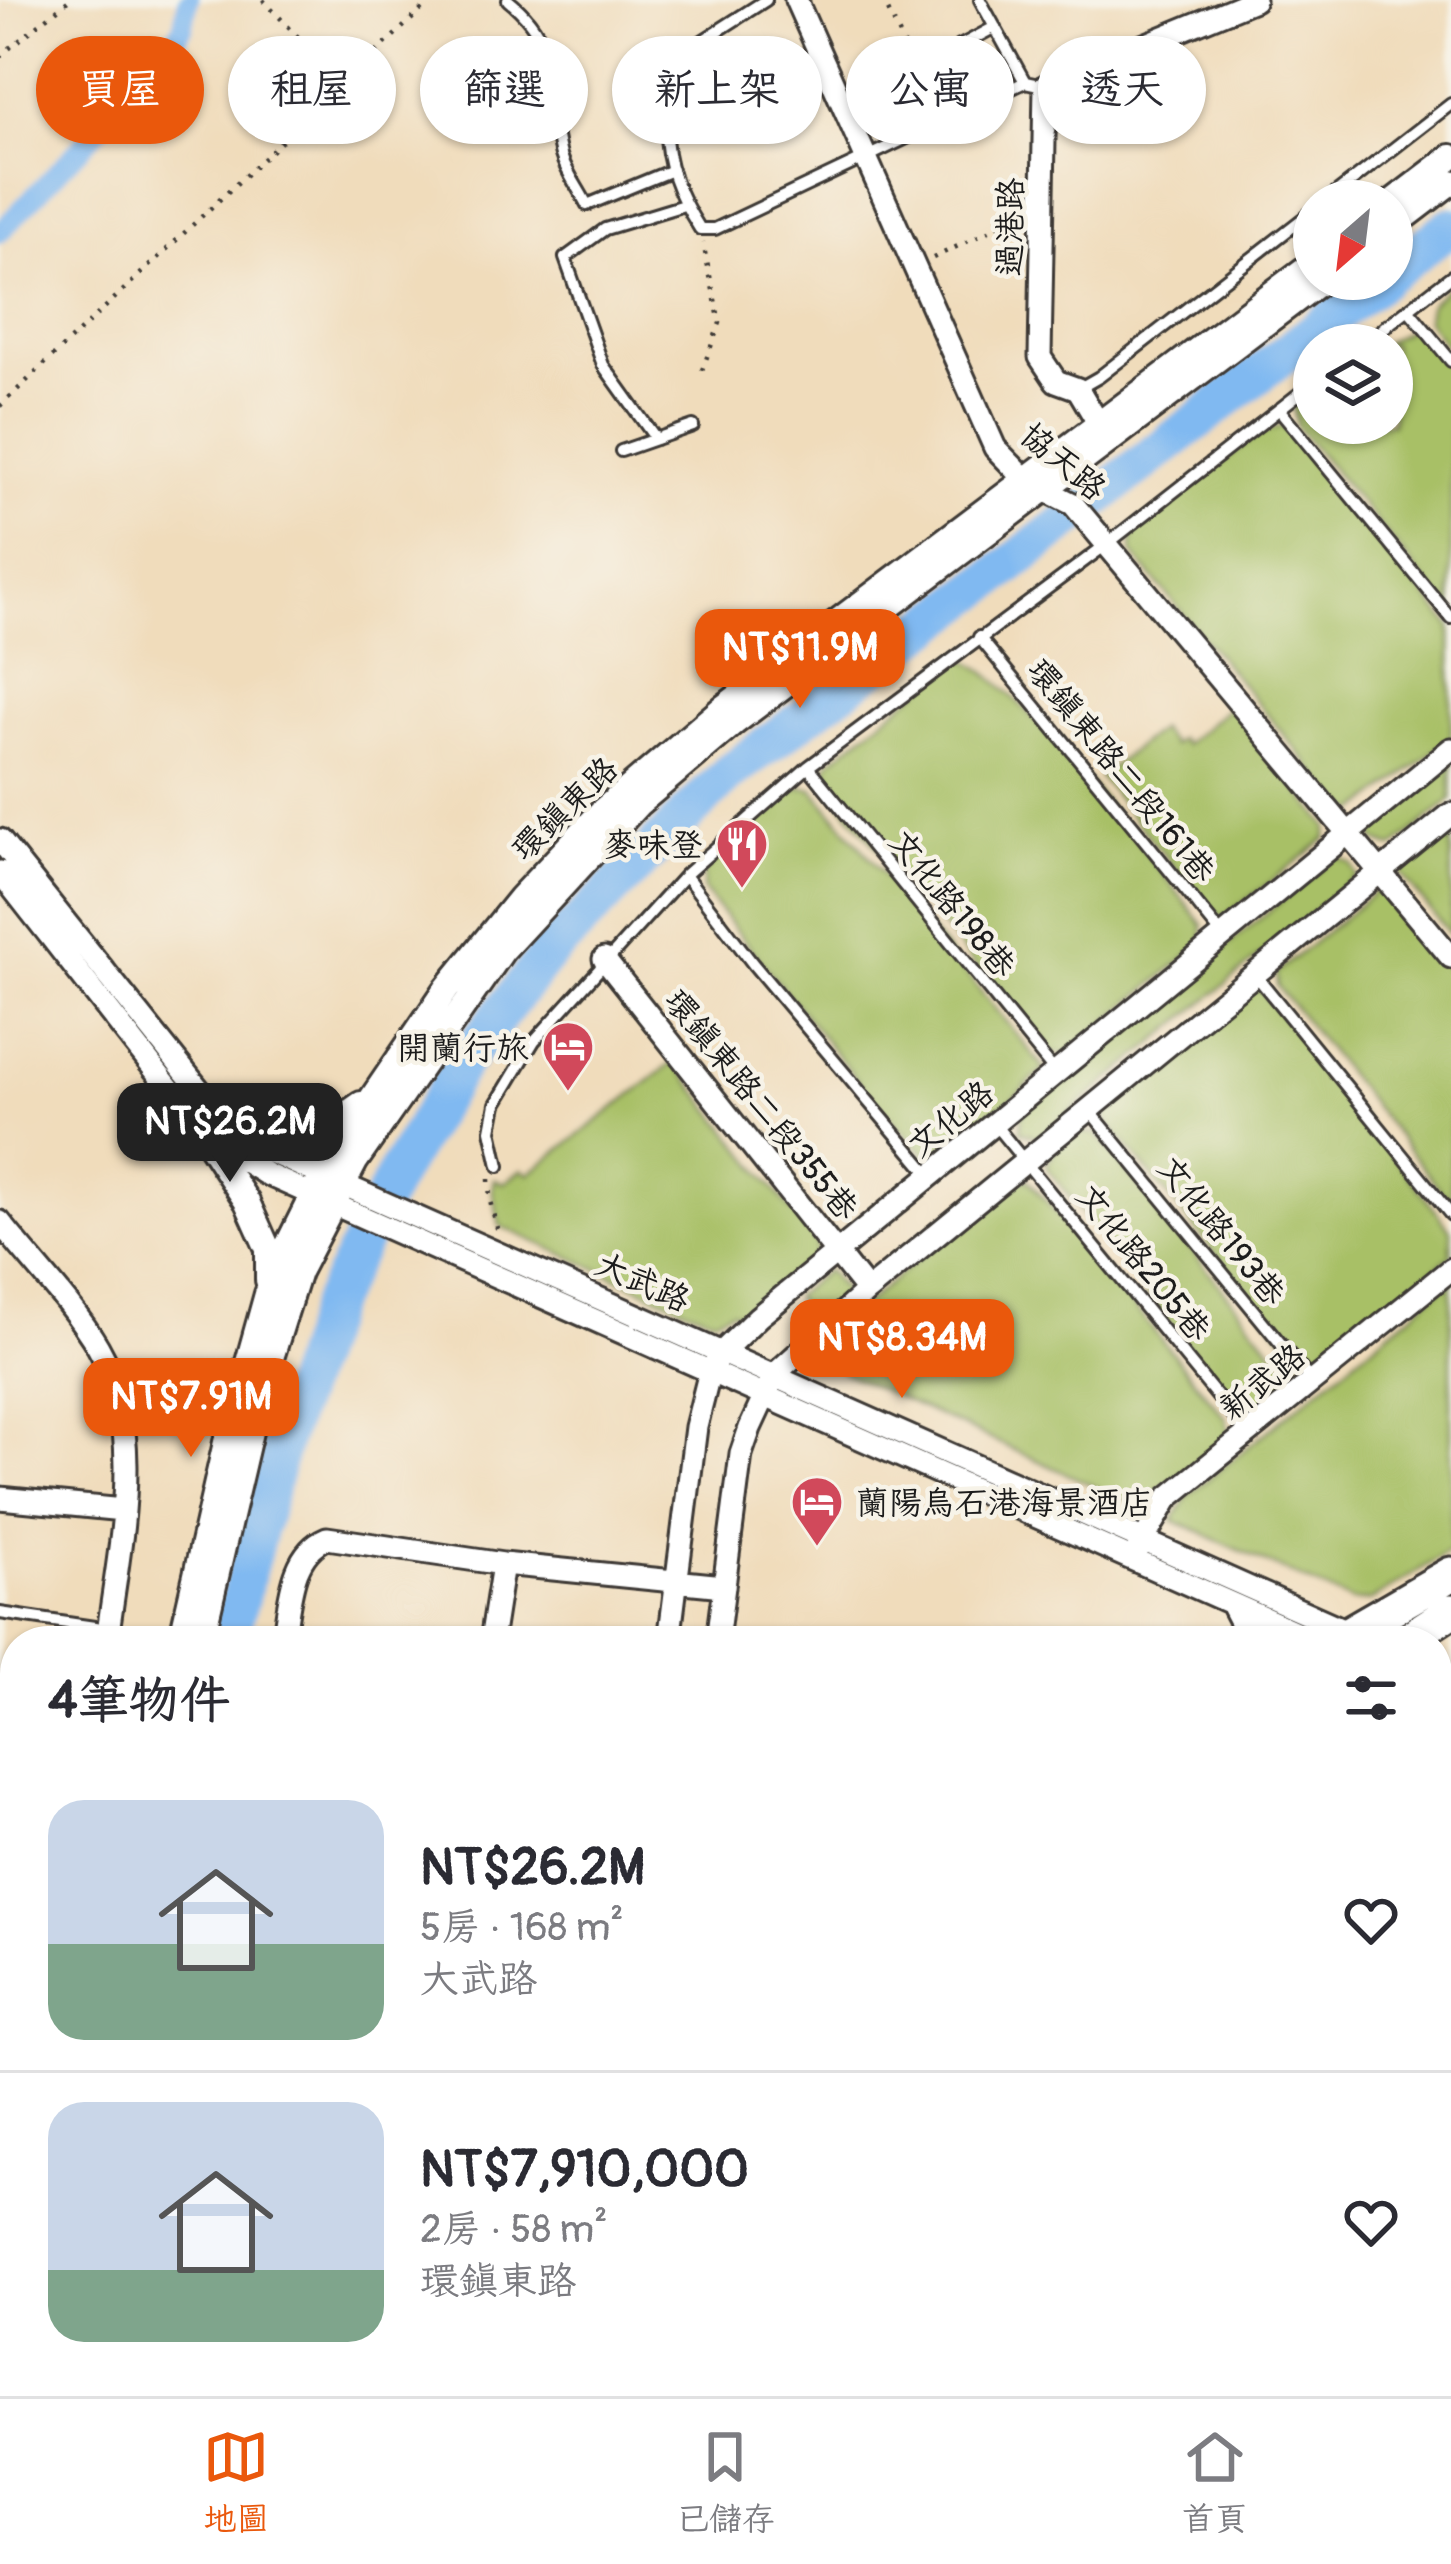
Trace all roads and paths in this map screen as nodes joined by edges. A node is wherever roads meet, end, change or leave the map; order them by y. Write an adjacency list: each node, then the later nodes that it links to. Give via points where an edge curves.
1 (70, 0): 15 (path)
2 (263, 0): 11 (path)
3 (432, 0): 12 (path)
4 (508, 0): 23 (lane, via 533,20 548,58 562,159 587,205)
5 (766, 0): 23 (lane, via 688,50 700,94 666,122)
6 (796, 0): 21 (street, 協天路)
7 (883, 0): 13 (path)
8 (980, 0): 10 (lane)
9 (1254, 0): 16 (street)
10 (995, 27): 14 (lane); 16 (lane)
11 (297, 36)
12 (394, 36)
13 (900, 36)
14 (978, 36)
15 (0, 56)
16 (1035, 84): 17 (lane); 40 (street, 過港路, via 1040,356 1056,381)
17 (1014, 93)
18 (1451, 104): 24 (lane)
19 (279, 144): 42 (path)
20 (893, 144): 21 (lane)
21 (864, 157): 31 (lane, via 715,229); 32 (street, 協天路)
22 (1451, 157): 26 (street)
23 (672, 170): 27 (lane)
24 (1353, 180)
25 (1451, 182): 28 (street)
26 (1413, 186)
27 (684, 205): 31 (lane); 46 (lane, via 605,229 565,259 603,365)
28 (1413, 211)
29 (1025, 214): 32 (path)
30 (1293, 226): 40 (lane)
31 (700, 229): 39 (path, via 720,323)
32 (915, 266): 48 (street, 協天路, via 995,448)
33 (1451, 276): 36 (lane)
34 (1293, 278): 45 (street, 環鎮東路)
35 (1295, 300): 48 (street, 環鎮東路)
36 (1408, 309): 37 (lane); 38 (lane)
37 (1389, 324)
38 (1451, 361)
39 (702, 370)
40 (1078, 389): 45 (street, 過港路)
41 (1293, 399): 43 (lane)
42 (0, 406)
43 (1279, 410): 49 (lane); 50 (lane)
44 (694, 426): 46 (lane)
45 (1100, 426): 48 (street, 環鎮東路)
46 (656, 439): 47 (lane)
47 (621, 451)
48 (1037, 486): 49 (street, 協天路, via 1072,505); 65 (street, 環鎮東路, via 833,621 601,812 446,988); 73 (street, 環鎮東路, via 638,804 503,950)
49 (1102, 538): 51 (lane); 55 (street, 協天路)
50 (1451, 618)
51 (979, 637): 53 (lane); 60 (lane, 環鎮東路二段161巷)
52 (1451, 749): 55 (street, 文化路)
53 (808, 767): 59 (lane); 64 (lane, 文化路198巷)
54 (1451, 814): 57 (street)
55 (1349, 832): 57 (street, 協天路); 60 (street, 文化路)
56 (1, 843): 68 (street, 大武路)
57 (1380, 870): 61 (street, 協天路); 63 (street)
58 (0, 872): 67 (street, 大武路)
59 (685, 874): 62 (lane); 72 (lane)
60 (1223, 936): 64 (street, 文化路)
61 (1451, 957)
62 (604, 959): 71 (lane, via 534,1041 496,1104 491,1130); 77 (street, 環鎮東路二段355巷)
63 (1255, 973): 66 (street); 74 (lane)
64 (1056, 1073): 69 (street, 文化路)
65 (373, 1096): 68 (street, via 325,1130 287,1141); 73 (street, 環鎮東路)
66 (1090, 1112): 70 (street); 83 (lane, 文化路193巷)
67 (190, 1116): 73 (street, 大武路, via 266,1174); 81 (street, via 268,1249)
68 (225, 1122): 73 (street, 大武路)
69 (994, 1125): 70 (lane, 文化路205巷); 72 (street, 文化路)
70 (1026, 1160): 80 (street); 85 (lane, 文化路205巷)
71 (499, 1166): 78 (path, via 488,1184)
72 (931, 1176): 77 (street, 文化路)
73 (336, 1195): 76 (street, 大武路); 81 (street, 環鎮東路); 98 (street, 環鎮東路, via 298,1272 256,1406)
74 (1451, 1214)
75 (0, 1222): 87 (street, via 98,1348 124,1413)
76 (405, 1224): 78 (street, 大武路); 82 (street, 大武路)
77 (838, 1251): 80 (street, 環鎮東路二段355巷); 82 (street, 文化路)
78 (503, 1255): 82 (street, 大武路)
79 (1451, 1269): 83 (street, 新武路)
80 (867, 1291): 84 (street)
81 (267, 1294): 97 (street, 環鎮東路)
82 (716, 1361): 84 (street, 大武路); 91 (street, via 696,1427)
83 (1313, 1383): 85 (street, 新武路)
84 (770, 1385): 88 (street, 大武路); 92 (street, via 741,1454)
85 (1249, 1434): 88 (street, 新武路, via 1168,1498)
86 (0, 1498): 87 (street)
87 (123, 1510): 96 (street)
88 (1138, 1549): 93 (street, 大武路); 105 (street, 大武路)
89 (503, 1564): 91 (street); 99 (street, via 326,1538 297,1567); 100 (street)
90 (1451, 1574): 106 (main road)
91 (677, 1579): 92 (street); 101 (street)
92 (724, 1586): 102 (street)
93 (1232, 1606): 103 (street); 104 (street, 大武路)
94 (0, 1613): 95 (lane)
95 (64, 1626)
96 (109, 1626)
97 (184, 1626)
98 (205, 1626)
99 (286, 1626)
100 (493, 1626)
101 (671, 1626)
102 (719, 1626)
103 (1242, 1626)
104 (1280, 1626)
105 (1322, 1626)
106 (1370, 1626)

